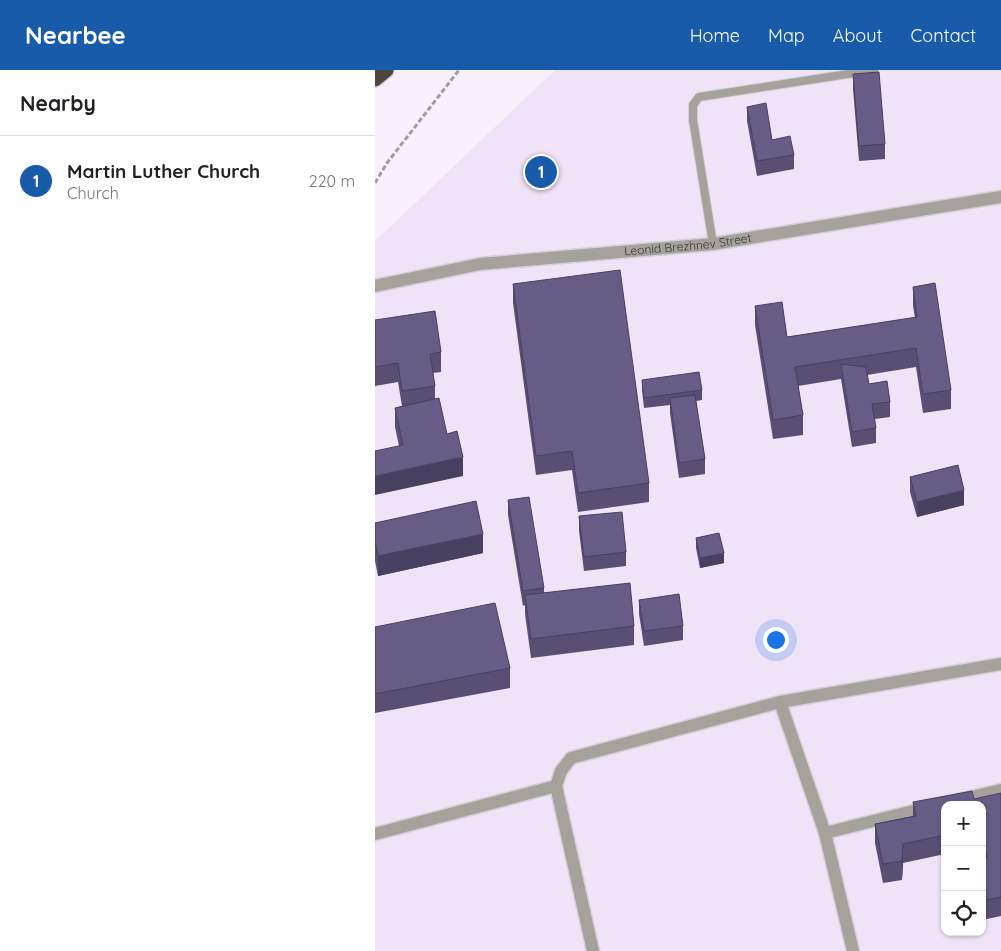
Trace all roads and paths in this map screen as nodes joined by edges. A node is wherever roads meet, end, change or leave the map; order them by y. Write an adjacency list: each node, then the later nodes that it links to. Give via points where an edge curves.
1 (379, 70): 5 (highway)
2 (386, 70): 6 (highway)
3 (459, 70): 7 (path)
4 (874, 70): 9 (lane, via 699,98 693,105 693,120)
5 (375, 75)
6 (375, 79)
7 (375, 183)
8 (1001, 197): 9 (street, Leonid Brezhnev Street)
9 (713, 244): 10 (street, Leonid Brezhnev Street, via 481,264)
10 (375, 286)
11 (1001, 664): 12 (street)
12 (780, 702): 13 (street, via 571,758); 15 (street)
13 (555, 786): 16 (street); 17 (street)
14 (1001, 790): 15 (street)
15 (825, 832): 18 (street)
16 (375, 834)
17 (593, 951)
18 (853, 951)

